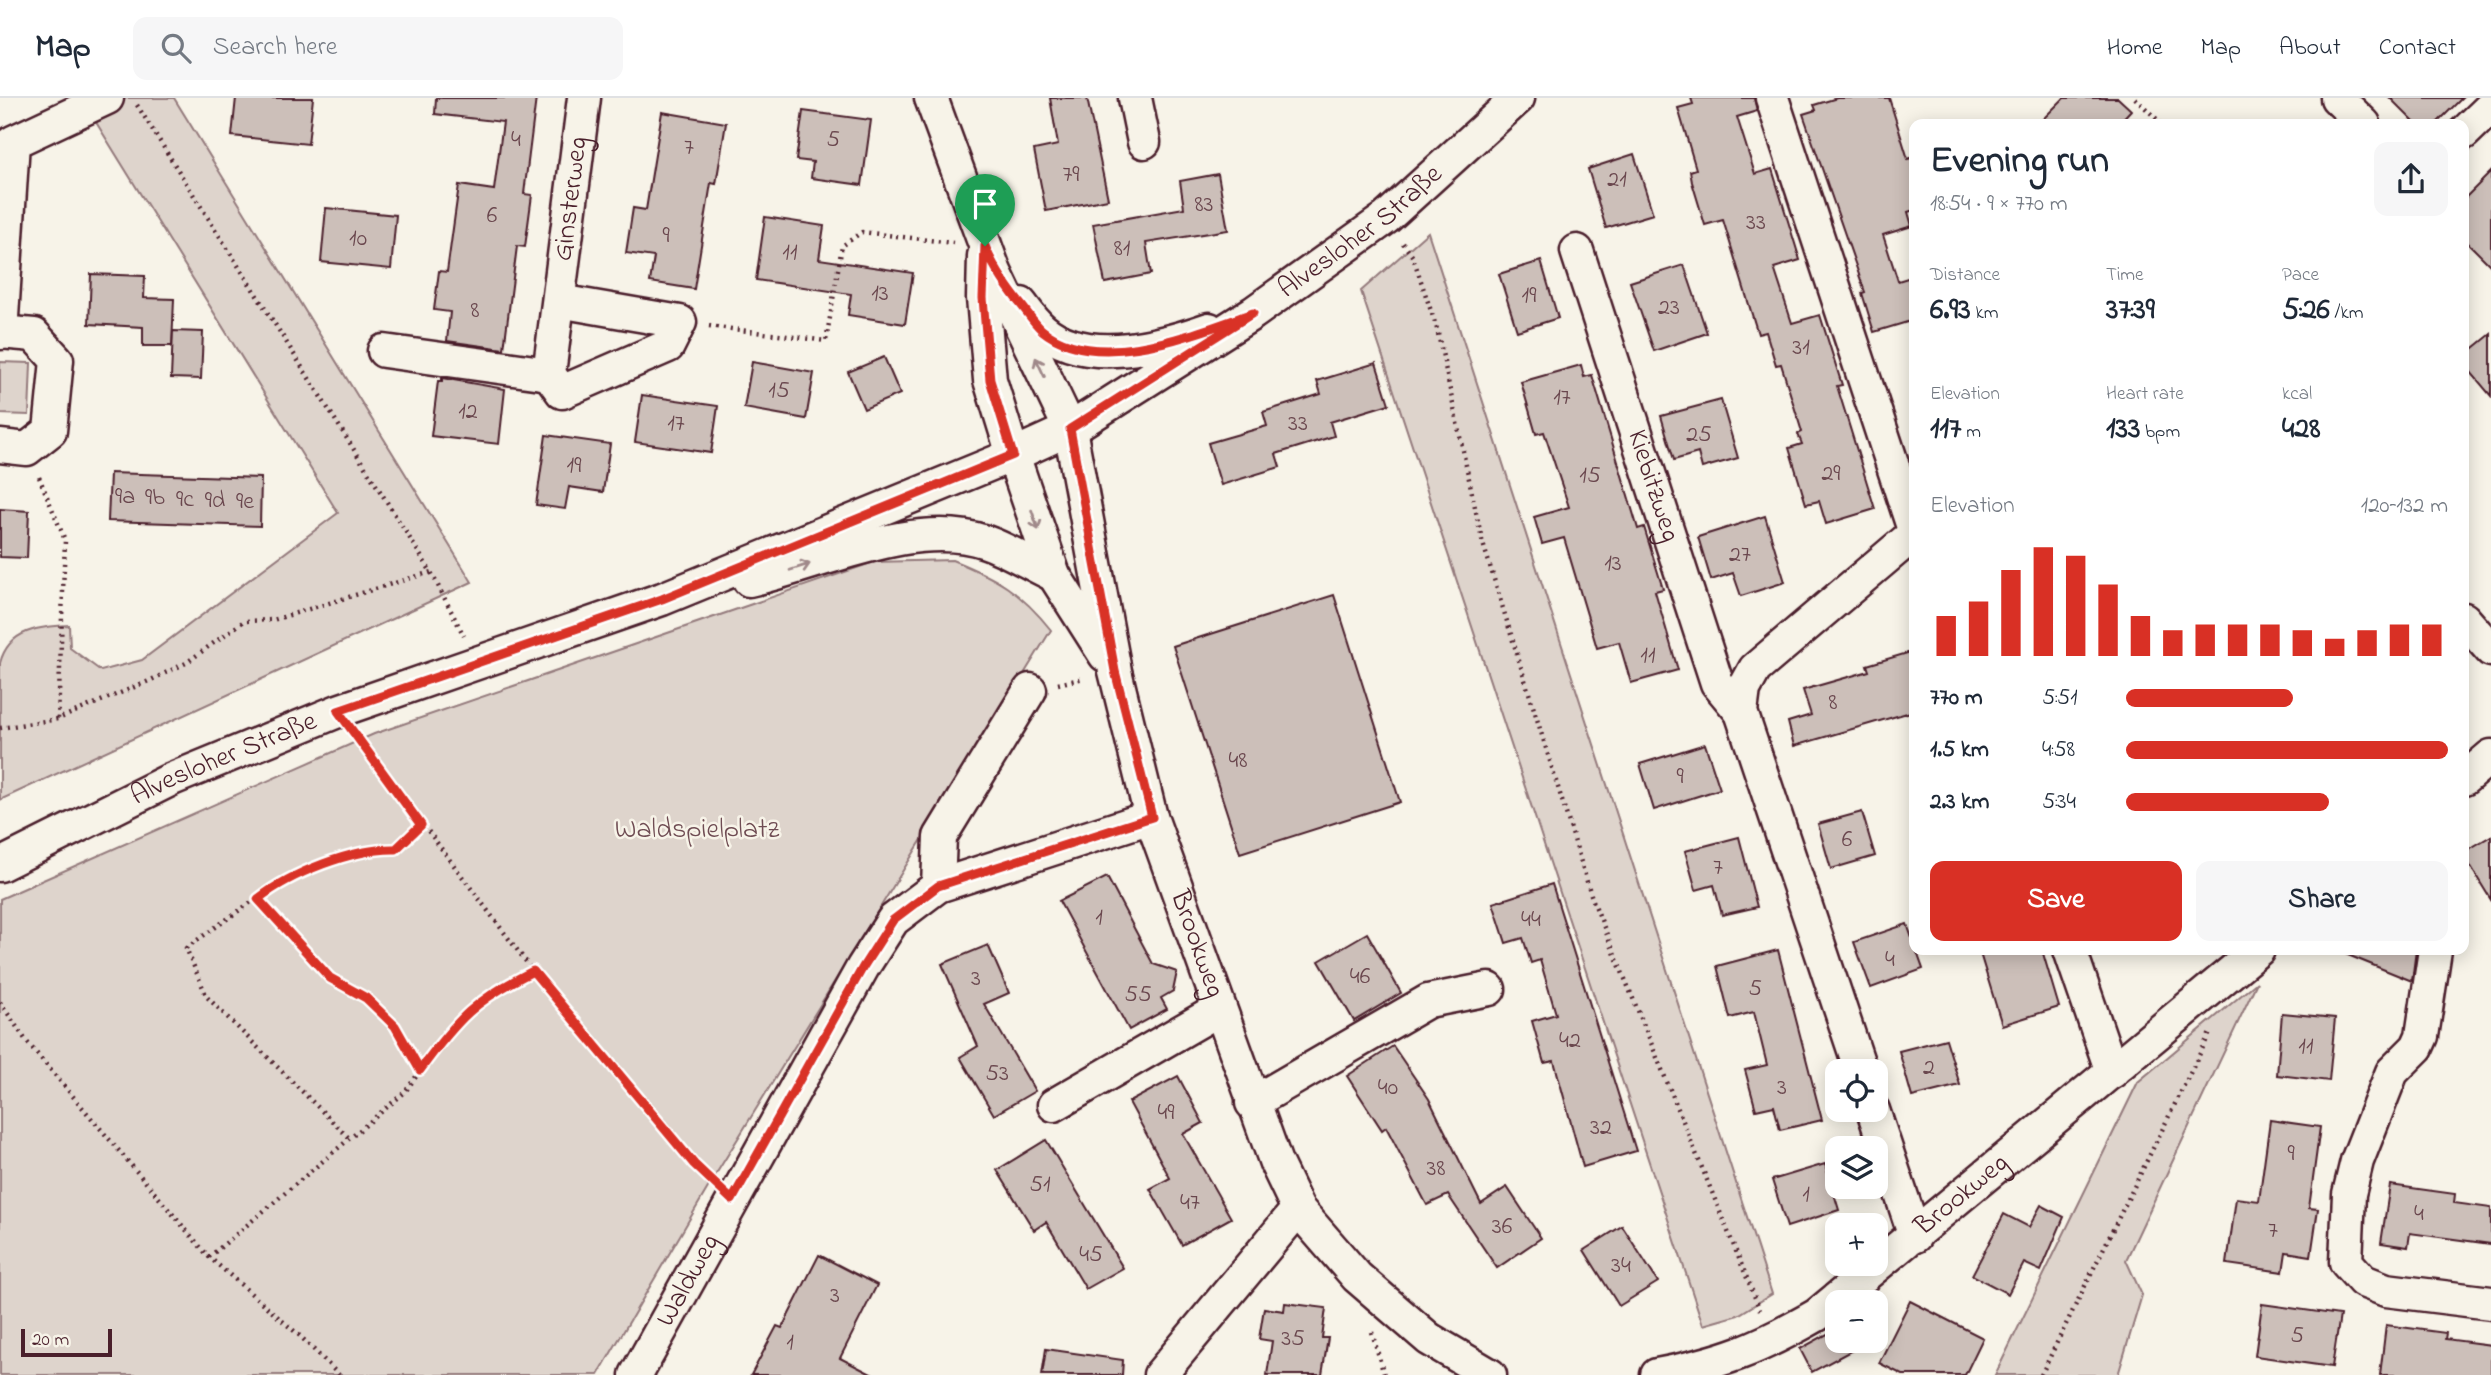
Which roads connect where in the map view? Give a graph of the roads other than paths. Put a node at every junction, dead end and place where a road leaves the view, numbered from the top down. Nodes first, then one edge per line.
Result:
1 (107, 98) edge
2 (584, 98) edge
3 (931, 98) edge
4 (1135, 98) edge
5 (1518, 98) edge
6 (1772, 98) edge
7 (2337, 98) edge
8 (2491, 107) edge
9 (2359, 119) edge
10 (2469, 128) edge
11 (1144, 142) dead end
12 (6, 144) edge
13 (1577, 251) dead end
14 (990, 259) junction
15 (559, 301) junction
16 (1253, 313) junction
17 (0, 332) edge
18 (384, 351) dead end
19 (549, 374) junction
20 (1070, 429) junction
21 (13, 448) edge
22 (1013, 455) junction
23 (1909, 517) edge
24 (1909, 536) edge
25 (1054, 575) junction
26 (662, 599) junction
27 (2469, 625) edge
28 (2491, 650) edge
29 (1115, 671) junction
30 (1030, 690) road end
31 (1741, 712) junction
32 (2491, 756) edge
33 (2469, 775) edge
34 (1152, 817) junction
35 (0, 865) edge
36 (938, 886) junction
37 (2072, 955) edge
38 (2252, 955) edge
39 (2434, 955) edge
40 (1489, 989) dead end
41 (1220, 1009) junction
42 (1857, 1059) edge
43 (2112, 1072) junction
44 (1252, 1103) junction
45 (1054, 1105) dead end
46 (1878, 1122) edge
47 (1298, 1209) junction
48 (1916, 1236) junction
49 (2491, 1303) edge
50 (1166, 1372) edge
51 (636, 1375) edge
52 (1490, 1375) edge
53 (1657, 1375) edge

1 - 12 street
2 - 15 street, Ginsterweg
3 - 14 street
4 - 11 street
5 - 16 street, Alvesloher Straße
6 - 23 street
7 - 9 street
8 - 10 street
12 - 17 street
13 - 31 street, Kiebitzweg
14 - 16 street
20 -> 14 street, Brookweg
14 - 22 street, Brookweg
15 - 19 street, Ginsterweg
15 - 19 street, Ginsterweg
16 - 20 street, Alvesloher Straße
17 - 21 street
18 - 19 street
20 - 22 street, Alvesloher Straße
20 - 29 street, Brookweg
22 -> 25 street, Brookweg
22 - 26 street, Alvesloher Straße
24 - 31 street
26 -> 25 street
25 - 29 street, Brookweg
26 - 35 street, Alvesloher Straße
27 - 28 street
29 - 34 street, Brookweg
30 - 36 street
31 - 42 street, Kiebitzweg
32 - 33 street
34 - 36 street, Waldweg
34 - 41 street, Brookweg
36 - 51 street, Waldweg
37 - 43 street
38 - 43 street, Brookweg
39 - 49 street
40 - 44 street
41 - 44 street, Brookweg
41 - 45 street
43 - 48 street, Brookweg
44 - 47 street, Brookweg
46 - 48 street
47 - 50 street
47 - 52 street, Brookweg
48 - 53 street, Brookweg

